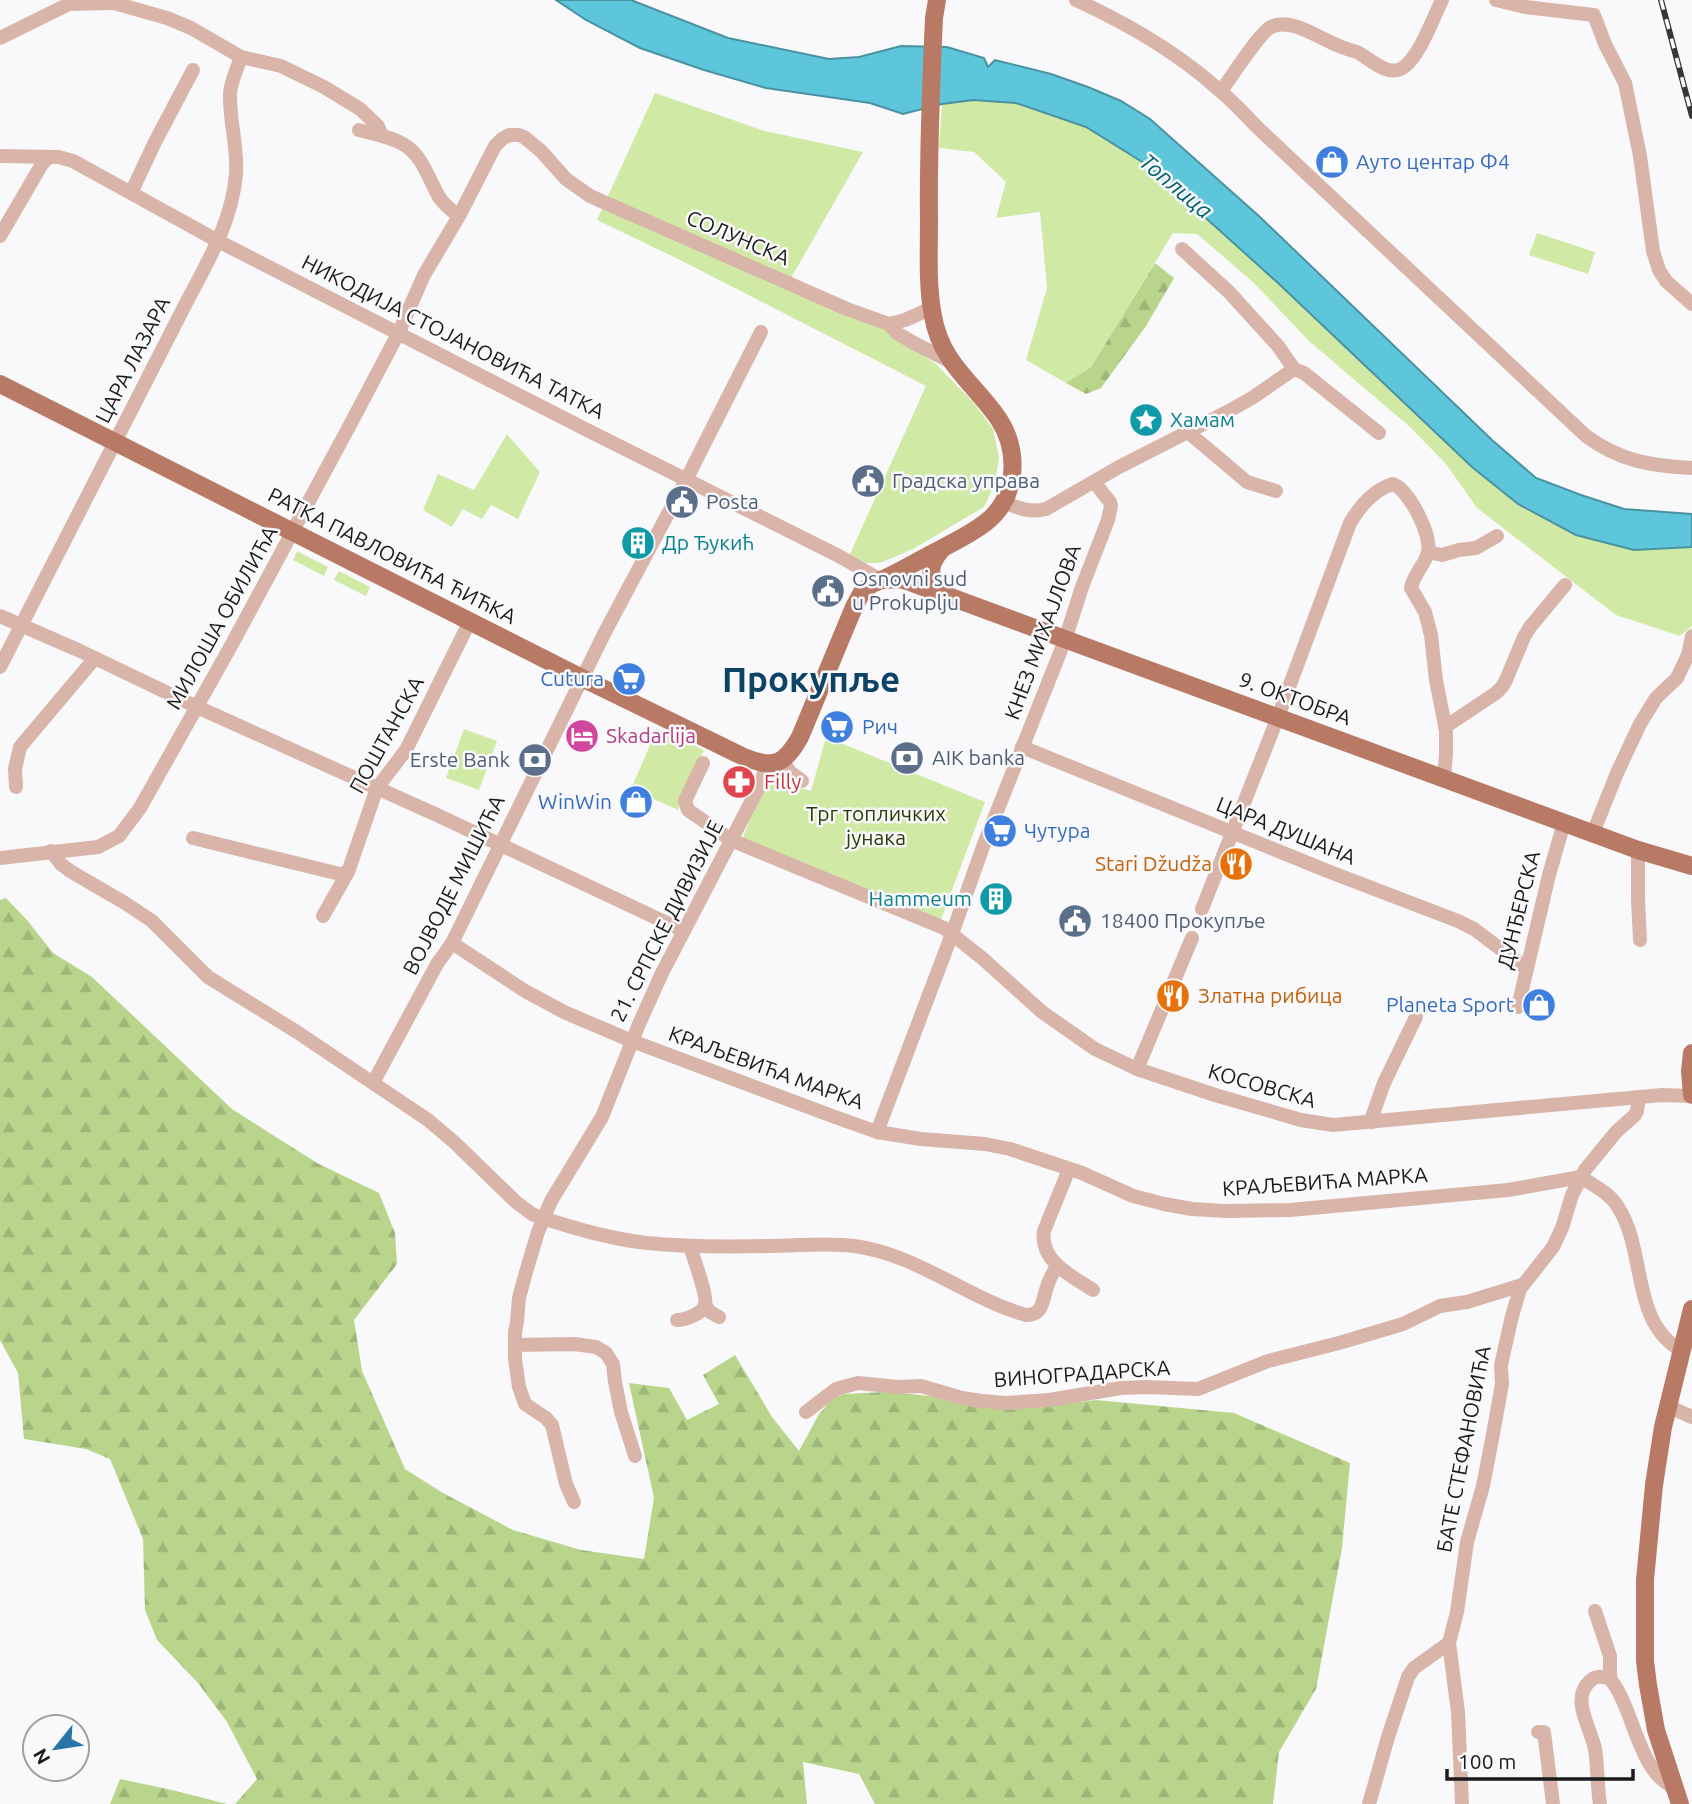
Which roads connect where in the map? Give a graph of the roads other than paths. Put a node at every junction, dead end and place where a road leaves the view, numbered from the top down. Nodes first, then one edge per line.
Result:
1 (949, 0) edge
2 (1076, 0) edge
3 (1442, 0) edge
4 (1496, 0) edge
5 (112, 1) edge
6 (933, 7) edge
7 (0, 38) edge
8 (241, 57) junction
9 (193, 71) dead end
10 (1221, 91) junction
11 (359, 130) dead end
12 (519, 135) joint
13 (382, 136) junction
14 (0, 156) edge
15 (48, 158) junction
16 (131, 193) junction
17 (459, 216) junction
18 (0, 236) edge
19 (218, 241) junction
20 (1182, 249) dead end
21 (1692, 304) edge
22 (932, 308) junction
23 (890, 324) junction
24 (399, 332) junction
25 (761, 332) dead end
26 (951, 362) junction
27 (1294, 369) junction
28 (0, 384) edge
29 (1189, 433) junction
30 (1379, 433) dead end
31 (116, 442) junction
32 (1692, 468) edge
33 (686, 480) junction
34 (1095, 483) junction
35 (1276, 491) dead end
36 (1003, 502) junction
37 (293, 531) junction
38 (1497, 536) dead end
39 (943, 547) junction
40 (1428, 552) junction
41 (881, 580) junction
42 (1565, 585) dead end
43 (943, 594) junction
44 (0, 616) edge
45 (470, 621) junction
46 (21, 626) junction
47 (1692, 636) edge
48 (1065, 640) junction
49 (94, 658) junction
50 (0, 667) edge
51 (582, 678) junction
52 (197, 707) junction
53 (1278, 717) junction
54 (1445, 727) junction
55 (1022, 747) junction
56 (773, 762) junction
57 (704, 763) dead end
58 (1444, 778) junction
59 (802, 781) dead end
60 (16, 787) dead end
61 (377, 788) junction
62 (1564, 823) junction
63 (1232, 831) junction
64 (1593, 833) junction
65 (193, 838) dead end
66 (731, 840) junction
67 (499, 844) junction
68 (1638, 850) junction
69 (51, 851) junction
70 (0, 858) edge
71 (1692, 866) edge
72 (348, 872) junction
73 (1202, 909) dead end
74 (323, 916) dead end
75 (684, 931) junction
76 (952, 934) junction
77 (1192, 938) dead end
78 (1640, 940) dead end
79 (452, 943) junction
80 (1527, 969) junction
81 (1518, 1007) dead end
82 (1416, 1017) dead end
83 (632, 1041) junction
84 (1692, 1053) edge
85 (1137, 1069) junction
86 (373, 1083) junction
87 (1692, 1096) edge
88 (1639, 1098) junction
89 (1372, 1122) junction
90 (877, 1132) junction
91 (1069, 1169) junction
92 (1581, 1177) junction
93 (544, 1219) junction
94 (690, 1246) junction
95 (1057, 1266) junction
96 (1522, 1285) junction
97 (1093, 1290) dead end
98 (705, 1306) junction
99 (1692, 1309) edge
100 (719, 1317) dead end
101 (677, 1320) dead end
102 (515, 1345) junction
103 (1682, 1351) junction
104 (1667, 1406) junction
105 (806, 1412) dead end
106 (1692, 1417) edge
107 (635, 1456) dead end
108 (574, 1502) dead end
109 (1595, 1611) dead end
110 (1449, 1643) junction
111 (1610, 1679) junction
112 (1538, 1732) dead end
113 (1674, 1787) junction
114 (1369, 1804) edge
115 (1462, 1804) edge
116 (1553, 1804) edge
117 (1600, 1804) edge
118 (1680, 1804) edge

1 - 6 main road
2 - 10 street
3 - 10 street
4 - 21 street
5 - 7 street
5 - 8 street
6 - 22 main road
8 - 13 street
8 - 19 street, ЦАРА ЛАЗАРА
9 - 16 street
10 - 32 street
11 - 13 street
12 - 17 street, МИЛОША ОБИЛИЋА
12 - 23 street, СОЛУНСКА
13 - 17 street
14 - 15 street, НИКОДИЈА СТОЈАНОВИЋА ТАТКА
15 - 16 street, НИКОДИЈА СТОЈАНОВИЋА ТАТКА
15 - 18 street
16 - 19 street, НИКОДИЈА СТОЈАНОВИЋА ТАТКА
17 - 24 street, МИЛОША ОБИЛИЋА
19 - 24 street, НИКОДИЈА СТОЈАНОВИЋА ТАТКА
19 - 31 street, ЦАРА ЛАЗАРА
20 - 27 street
22 - 23 street
22 - 26 main road
23 - 26 street, СОЛУНСКА
24 - 33 street, НИКОДИЈА СТОЈАНОВИЋА ТАТКА
24 - 37 street, МИЛОША ОБИЛИЋА
25 - 33 street, ВОЈВОДЕ МИШИЋА
26 - 36 main road
27 - 29 street
27 - 30 street
28 - 31 main road, РАТКА ПАВЛОВИЋА ЋИЋКА
29 - 34 street
29 - 35 street
31 - 37 main road, РАТКА ПАВЛОВИЋА ЋИЋКА
31 - 46 street, ЦАРА ЛАЗАРА
33 - 41 street, НИКОДИЈА СТОЈАНОВИЋА ТАТКА
33 - 51 street, ВОЈВОДЕ МИШИЋА
34 - 36 street
34 - 48 street, КНЕЗ МИХАЈЛОВА
36 - 39 main road, 21. СРПСКЕ ДИВИЗИЈЕ
37 - 45 main road, РАТКА ПАВЛОВИЋА ЋИЋКА
37 - 52 street, МИЛОША ОБИЛИЋА
38 - 40 street
39 - 41 main road, 21. СРПСКЕ ДИВИЗИЈЕ
39 - 43 main road
40 - 53 street
40 - 54 street
41 - 43 main road, 9. ОКТОБРА
41 - 56 main road, 21. СРПСКЕ ДИВИЗИЈЕ
42 - 54 street
43 - 48 main road, 9. ОКТОБРА
44 - 46 street
45 - 51 main road, РАТКА ПАВЛОВИЋА ЋИЋКА
45 - 61 street, ПОШТАНСКА
46 - 49 street
46 - 50 street, ЦАРА ЛАЗАРА
47 - 64 street
48 - 53 main road, 9. ОКТОБРА
48 - 55 street, КНЕЗ МИХАЈЛОВА
49 - 52 street
49 - 60 street
51 - 56 main road, РАТКА ПАВЛОВИЋА ЋИЋКА
51 - 67 street, ВОЈВОДЕ МИШИЋА
52 - 61 street
52 - 69 street, МИЛОША ОБИЛИЋА
53 - 58 main road, 9. ОКТОБРА
53 - 63 street
54 - 58 street
55 - 63 street, ЦАРА ДУШАНА
55 - 76 street, КНЕЗ МИХАЈЛОВА
56 - 59 street
56 - 66 street, 21. СРПСКЕ ДИВИЗИЈЕ
57 - 66 street
58 - 62 main road, 9. ОКТОБРА
61 - 67 street
61 - 72 street, ПОШТАНСКА
62 - 64 main road, 9. ОКТОБРА
62 - 80 street, ДУНЂЕРСКА
63 - 73 street
63 - 80 street, ЦАРА ДУШАНА
64 - 68 main road, 9. ОКТОБРА
65 - 72 street
66 - 75 street, 21. СРПСКЕ ДИВИЗИЈЕ
66 - 76 street
67 - 75 street
67 - 79 street, ВОЈВОДЕ МИШИЋА
68 - 71 main road, 9. ОКТОБРА
68 - 78 street
69 - 70 street, МИЛОША ОБИЛИЋА
69 - 86 street
72 - 74 street, ПОШТАНСКА
75 - 83 street, 21. СРПСКЕ ДИВИЗИЈЕ
76 - 85 street, КОСОВСКА
76 - 90 street, КНЕЗ МИХАЈЛОВА
77 - 85 street
79 - 83 street, КРАЉЕВИЋА МАРКА
79 - 86 street, ВОЈВОДЕ МИШИЋА
80 - 81 street, ДУНЂЕРСКА
82 - 89 street
83 - 90 street, КРАЉЕВИЋА МАРКА
83 - 93 street, 21. СРПСКЕ ДИВИЗИЈЕ
84 - 87 main road
85 - 89 street, КОСОВСКА
86 - 93 street
87 - 88 street, КОСОВСКА
88 - 89 street, КОСОВСКА
88 - 92 street, БАТЕ СТЕФАНОВИЋА
90 - 91 street, КРАЉЕВИЋА МАРКА
91 - 92 street, КРАЉЕВИЋА МАРКА
91 - 95 street
92 - 96 street, БАТЕ СТЕФАНОВИЋА
92 - 103 street
93 - 94 street
93 - 102 street, 21. СРПСКЕ ДИВИЗИЈЕ
94 - 95 street
94 - 98 street
95 - 97 street
96 - 105 street, ВИНОГРАДАРСКА
96 - 110 street, БАТЕ СТЕФАНОВИЋА
98 - 100 street
98 - 101 street
99 - 103 main road
102 - 107 street
102 - 108 street, 21. СРПСКЕ ДИВИЗИЈЕ
103 - 104 main road
104 - 106 street
104 - 113 main road
109 - 111 street
110 - 114 street
110 - 115 street, БАТЕ СТЕФАНОВИЋА
111 - 113 street
111 - 117 street
112 - 116 street
113 - 118 main road

